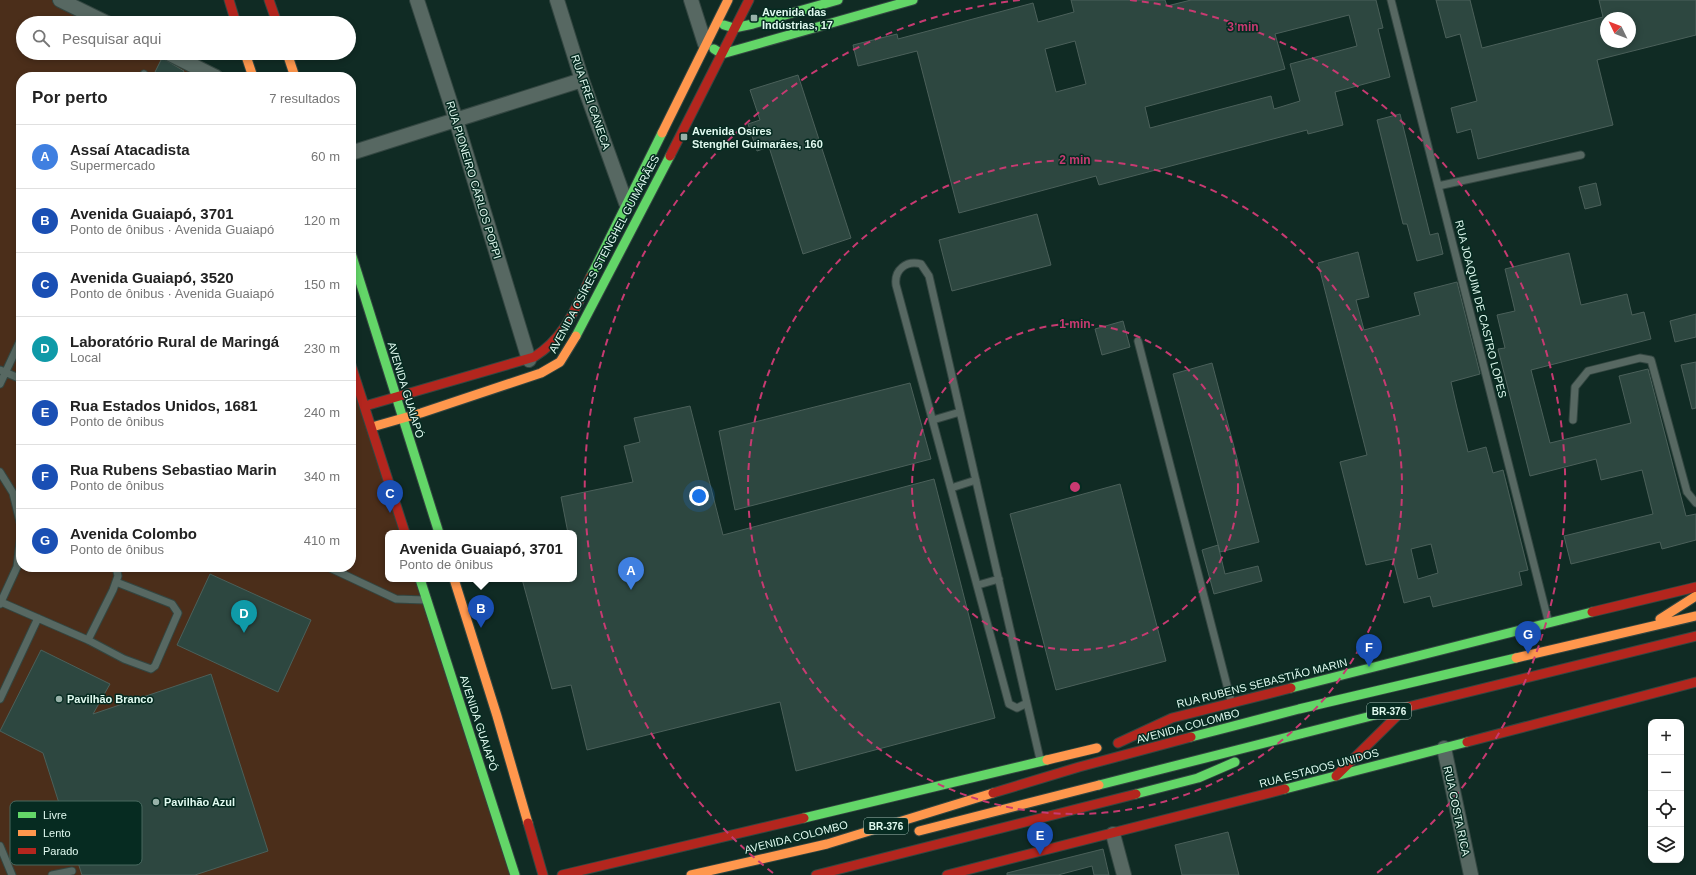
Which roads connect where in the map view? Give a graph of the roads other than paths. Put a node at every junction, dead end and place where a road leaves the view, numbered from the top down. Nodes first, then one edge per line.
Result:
1 (60, 0) edge
2 (229, 0) edge
3 (269, 0) edge
4 (417, 0) edge
5 (557, 0) edge
6 (691, 0) edge
7 (728, 0) edge
8 (749, 0) edge
9 (838, 0) edge
10 (913, 0) edge
11 (1391, 0) edge
12 (93, 16) edge
13 (234, 16) edge
14 (275, 16) edge
15 (716, 23) junction
16 (698, 24) junction
17 (734, 28) junction
18 (705, 44) junction
19 (722, 54) junction
20 (182, 60) edge
21 (248, 60) edge
22 (288, 60) edge
23 (206, 72) edge
24 (252, 72) edge
25 (292, 72) edge
26 (582, 80) junction
27 (456, 120) junction
28 (356, 151) edge
29 (1581, 155) dead end
30 (1438, 186) junction
31 (626, 203) junction
32 (356, 270) edge
33 (1138, 341) dead end
34 (16, 348) edge
35 (529, 360) junction
36 (3, 371) edge
37 (16, 377) edge
38 (356, 380) edge
39 (0, 384) edge
40 (396, 398) junction
41 (365, 406) junction
42 (960, 412) junction
43 (402, 419) junction
44 (933, 420) junction
45 (1573, 420) dead end
46 (372, 427) junction
47 (0, 472) edge
48 (976, 480) junction
49 (951, 488) junction
50 (13, 493) junction
51 (16, 495) edge
52 (1696, 503) edge
53 (16, 505) edge
54 (404, 530) edge
55 (438, 530) edge
56 (16, 569) edge
57 (117, 572) edge
58 (339, 572) edge
59 (999, 579) junction
60 (116, 582) junction
61 (421, 582) edge
62 (454, 582) edge
63 (978, 585) junction
64 (1696, 587) edge
65 (1696, 596) edge
66 (439, 597) dead end
67 (427, 600) junction
68 (0, 603) edge
69 (1696, 616) edge
70 (38, 618) junction
71 (1548, 623) junction
72 (1644, 630) junction
73 (1696, 636) edge
74 (88, 640) junction
75 (1696, 682) edge
76 (0, 699) edge
77 (1027, 703) junction
78 (1231, 703) junction
79 (1406, 707) junction
80 (1299, 709) junction
81 (1171, 732) dead end
82 (1303, 734) junction
83 (1156, 735) dead end
84 (1111, 744) junction
85 (1444, 748) junction
86 (1040, 761) junction
87 (1336, 776) junction
88 (913, 832) dead end
89 (1113, 834) junction
90 (0, 846) edge
91 (72, 871) dead end
92 (12, 875) edge
93 (52, 875) edge
94 (515, 875) edge
95 (543, 875) edge
96 (562, 875) edge
97 (691, 875) edge
98 (816, 875) edge
99 (947, 875) edge
100 (1124, 875) edge
101 (1471, 875) edge

1 - 12 street
2 - 13 main road
3 - 14 main road
4 - 27 street, RUA PIONEIRO CARLOS POPPI
5 - 26 street, RUA FREI CANECA
6 - 16 street
7 - 15 main road, AVENIDA OSÍRES STENGHEL GUIMARÃES
8 - 17 main road, AVENIDA OSÍRES STENGHEL GUIMARÃES
9 - 17 main road
10 - 19 main road
11 - 30 lane, RUA JOAQUIM DE CASTRO LOPES
15 - 16 street
15 - 17 main road
15 - 18 main road, AVENIDA OSÍRES STENGHEL GUIMARÃES
16 - 18 street
17 - 19 main road, AVENIDA OSÍRES STENGHEL GUIMARÃES
18 - 19 main road
18 - 31 main road, AVENIDA OSÍRES STENGHEL GUIMARÃES
19 - 43 main road, AVENIDA OSÍRES STENGHEL GUIMARÃES
20 - 23 street
21 - 24 main road
22 - 25 main road
26 - 27 street
26 - 31 street, RUA FREI CANECA
27 - 28 street
27 - 35 street, RUA PIONEIRO CARLOS POPPI
29 - 30 lane
30 - 71 lane, RUA JOAQUIM DE CASTRO LOPES
31 - 35 main road, AVENIDA OSÍRES STENGHEL GUIMARÃES
32 - 40 main road, AVENIDA GUAIAPÓ
33 - 78 lane
34 - 36 lane
35 - 40 main road, AVENIDA OSÍRES STENGHEL GUIMARÃES
36 - 37 lane
36 - 39 lane
38 - 41 main road
40 - 41 main road, AVENIDA OSÍRES STENGHEL GUIMARÃES
40 - 43 main road, AVENIDA GUAIAPÓ
41 - 46 main road
42 - 44 lane
42 - 44 lane
42 - 48 lane
43 - 46 main road, AVENIDA OSÍRES STENGHEL GUIMARÃES
43 - 55 main road, AVENIDA GUAIAPÓ
44 - 49 lane
45 - 52 lane
46 - 54 main road
47 - 50 lane
48 - 49 lane
48 - 59 lane
49 - 63 lane
50 - 51 lane
50 - 53 lane
56 - 68 lane
57 - 60 lane
58 - 67 lane
59 - 63 lane
59 - 77 lane
60 - 74 lane
60 - 74 lane
61 - 67 main road, AVENIDA GUAIAPÓ
62 - 95 main road, AVENIDA GUAIAPÓ
63 - 77 lane
64 - 71 main road, RUA RUBENS SEBASTIÃO MARIN
65 - 72 main road
66 - 67 main road
67 - 94 main road, AVENIDA GUAIAPÓ
68 - 70 lane
69 - 72 main road, AVENIDA COLOMBO / BR-376
70 - 74 lane
70 - 76 lane
71 - 78 main road, RUA RUBENS SEBASTIÃO MARIN
72 - 80 main road, AVENIDA COLOMBO / BR-376
73 - 79 main road, BR-376
75 - 85 main road, RUA ESTADOS UNIDOS
77 - 86 lane
78 - 84 main road, RUA RUBENS SEBASTIÃO MARIN
79 - 82 main road, BR-376
79 - 87 main road
80 - 81 main road
80 - 97 main road, AVENIDA COLOMBO / BR-376
82 - 88 main road, BR-376
82 - 98 main road
83 - 84 main road
84 - 86 main road
85 - 87 main road, RUA ESTADOS UNIDOS
85 - 101 street, RUA COSTA RICA
86 - 96 main road
87 - 89 main road, RUA ESTADOS UNIDOS
89 - 99 main road, RUA ESTADOS UNIDOS
89 - 100 street
90 - 92 lane
91 - 93 lane

